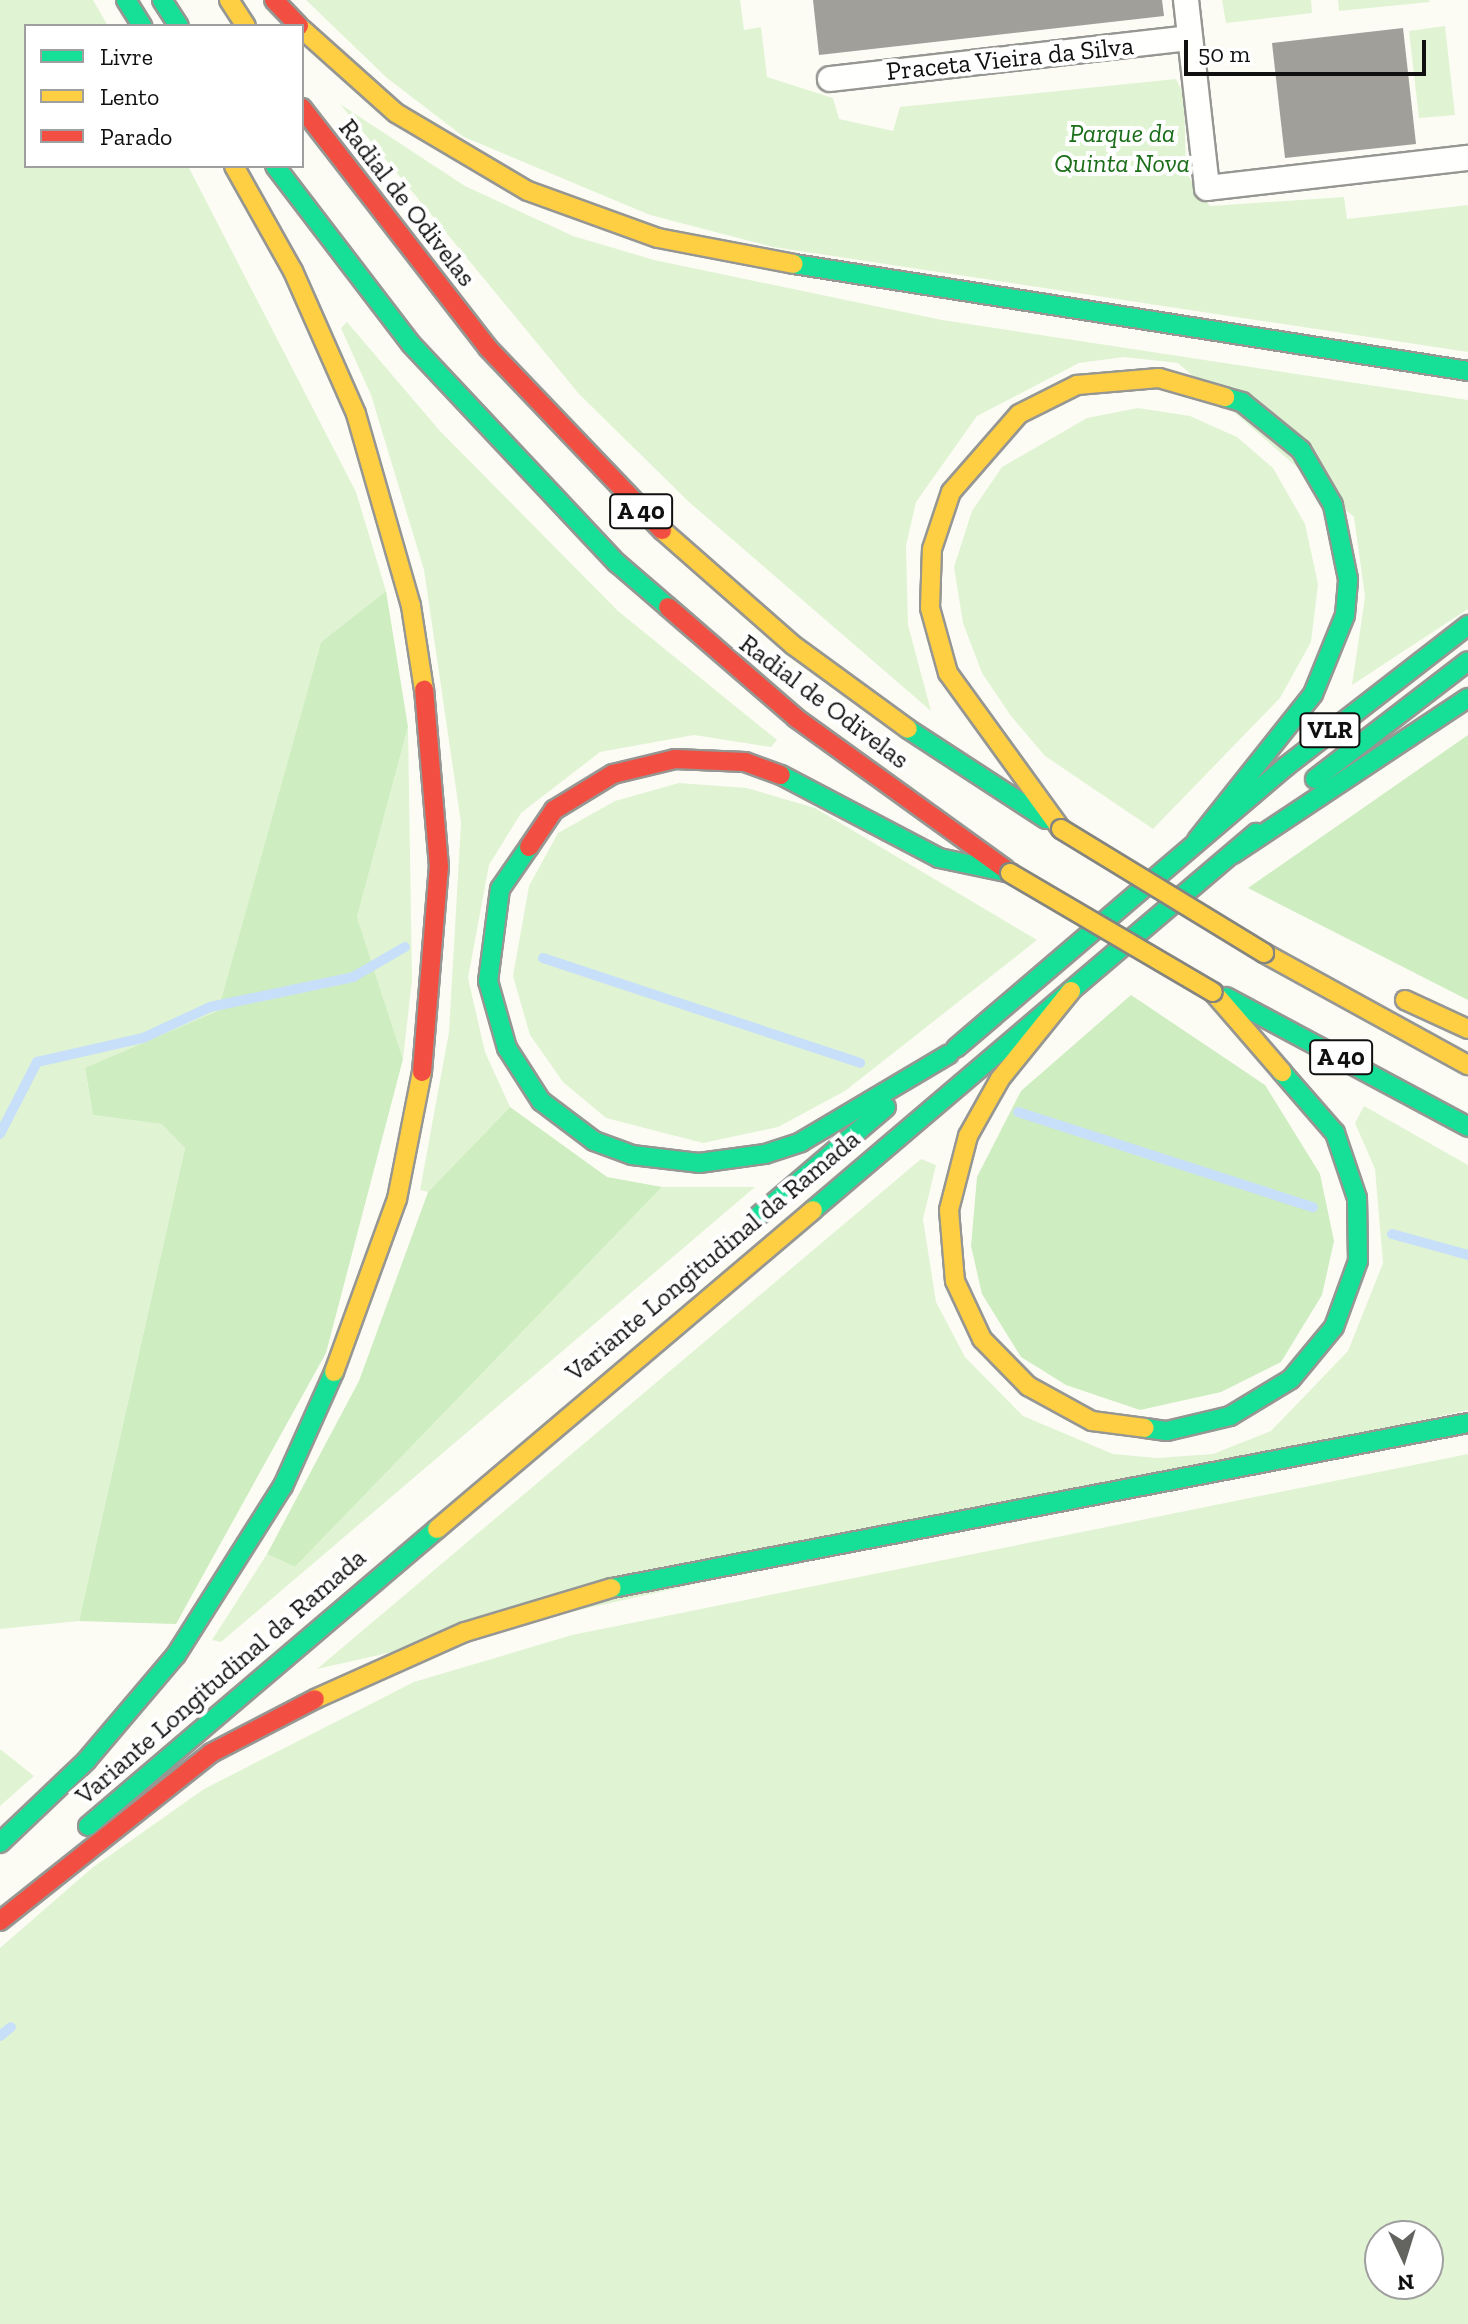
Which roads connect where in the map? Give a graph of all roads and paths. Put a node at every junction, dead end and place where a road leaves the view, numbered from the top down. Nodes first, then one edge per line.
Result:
1 (126, 0) edge
2 (162, 0) edge
3 (229, 0) edge
4 (274, 0) edge
5 (1186, 0) edge
6 (141, 24) edge
7 (178, 24) edge
8 (245, 24) edge
9 (298, 24) edge
10 (304, 30) edge
11 (1190, 38) junction
12 (830, 79) dead end
13 (304, 111) edge
14 (1468, 158) edge
15 (235, 168) edge
16 (277, 168) edge
17 (1468, 371) edge
18 (1468, 625) edge
19 (1468, 661) edge
20 (1468, 698) edge
21 (1061, 829) junction
22 (1197, 840) junction
23 (1233, 854) junction
24 (1010, 873) junction
25 (1264, 953) junction
26 (1346, 975) dead end
27 (1384, 990) dead end
28 (1071, 991) junction
29 (1213, 992) junction
30 (1468, 1029) edge
31 (949, 1054) junction
32 (1468, 1065) edge
33 (1468, 1127) edge
34 (741, 1229) dead end
35 (1468, 1423) edge
36 (92, 1786) dead end
37 (0, 1843) edge
38 (0, 1864) edge
39 (0, 1901) edge
40 (0, 1921) edge

1 - 6 main road
2 - 7 main road
3 - 8 main road
4 - 9 main road
5 - 11 street
10 - 17 main road
11 - 12 street, Praceta Vieira da Silva
11 - 14 street
13 - 21 main road, Radial de Odivelas / A 40
15 - 37 main road
16 - 24 main road, Radial de Odivelas / A 40
18 - 22 main road, Variante Longitudinal da Ramada / VLR
19 - 23 main road, Variante Longitudinal da Ramada / VLR
20 - 23 main road
21 - 22 main road
21 - 25 main road, Radial de Odivelas / A 40, bridge
22 - 31 main road, Variante Longitudinal da Ramada / VLR
23 - 28 main road, Variante Longitudinal da Ramada / VLR
24 - 29 main road, Radial de Odivelas / A 40, bridge
24 - 31 main road
25 - 26 main road
25 - 32 main road, Radial de Odivelas / A 40
27 - 30 main road
28 - 29 main road
28 - 39 main road, Variante Longitudinal da Ramada
29 - 33 main road, Radial de Odivelas / A 40
31 - 34 main road, Variante Longitudinal da Ramada
35 - 40 main road
36 - 38 main road, Variante Longitudinal da Ramada

